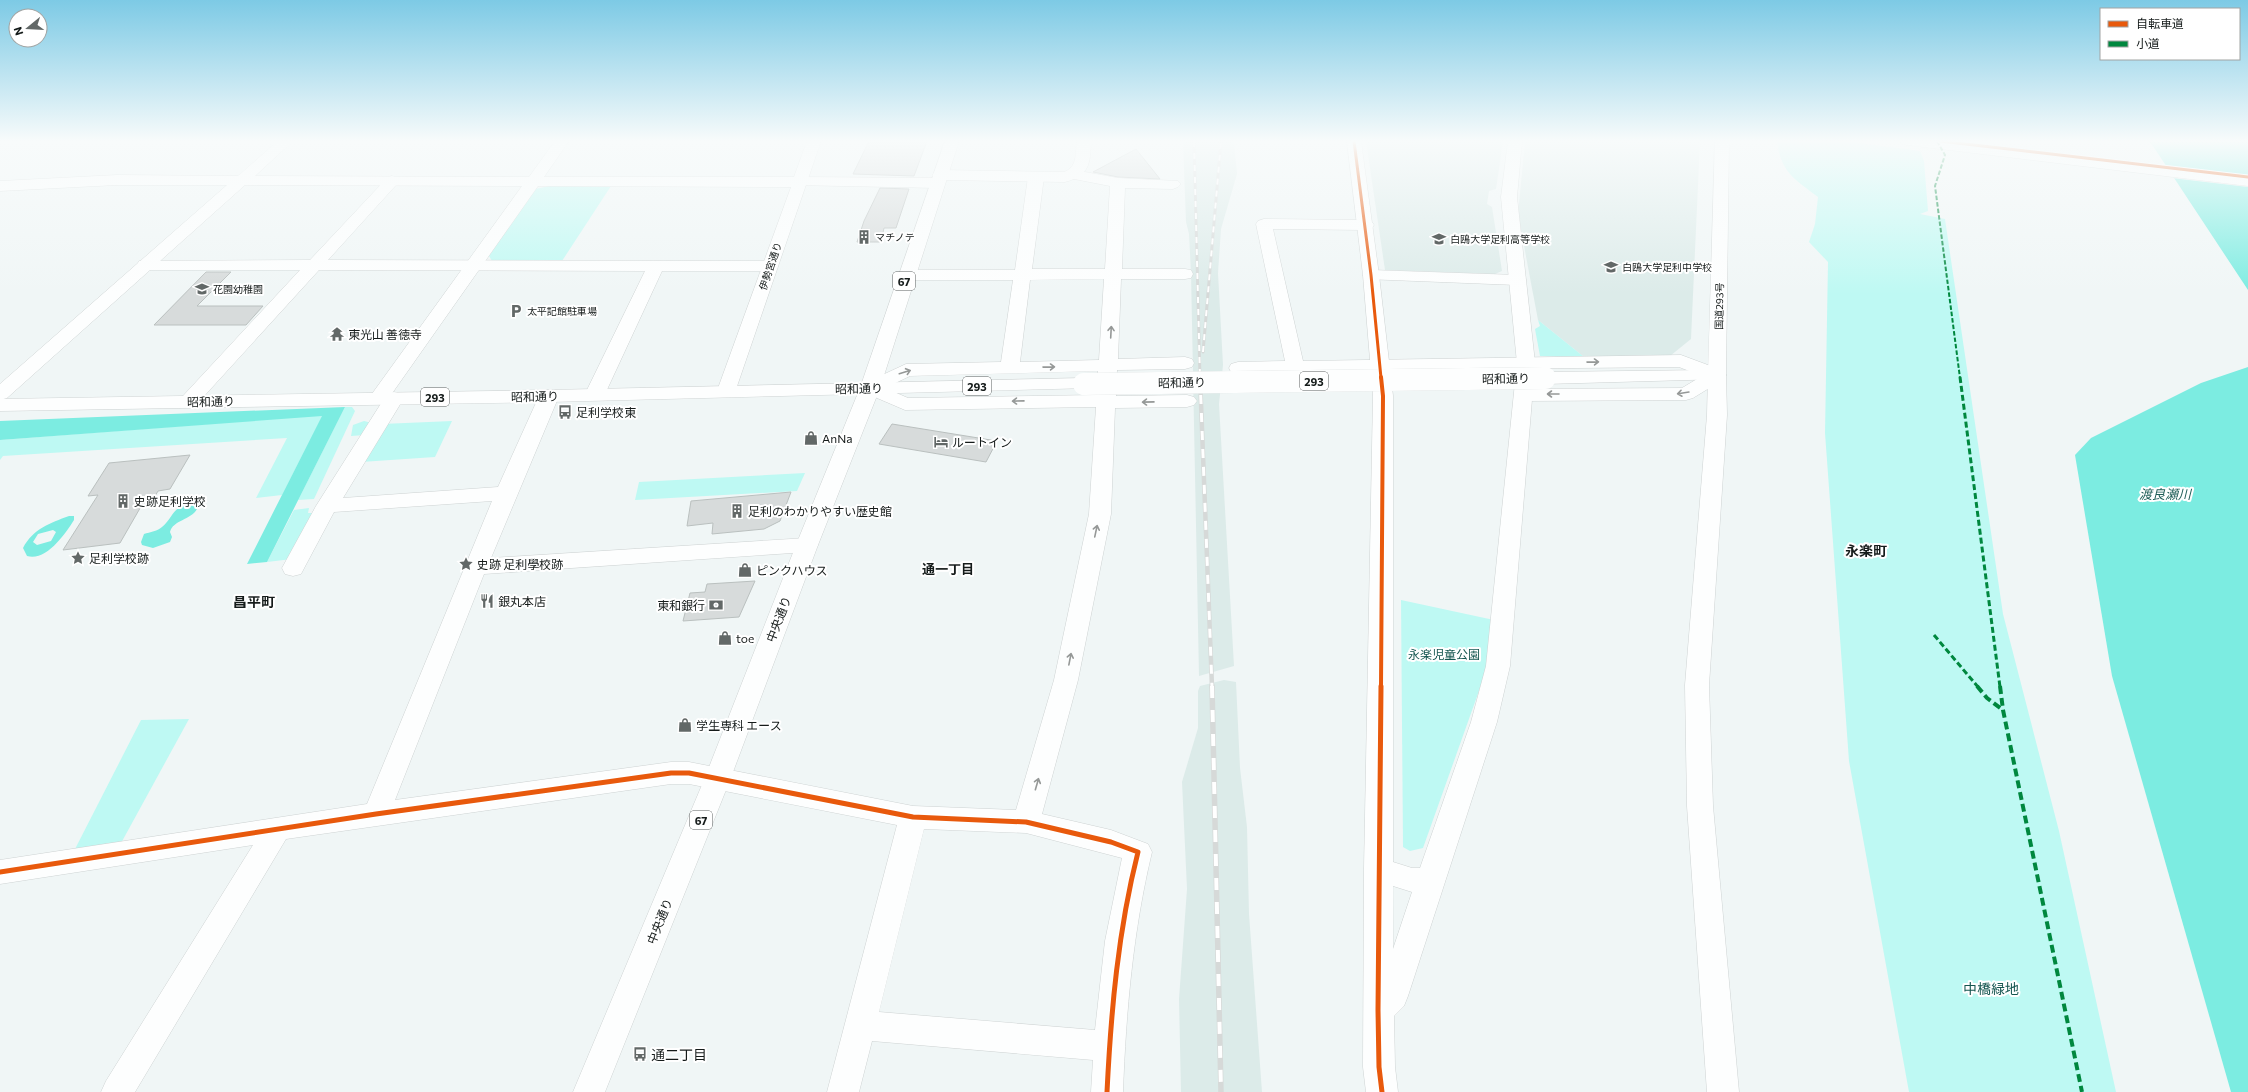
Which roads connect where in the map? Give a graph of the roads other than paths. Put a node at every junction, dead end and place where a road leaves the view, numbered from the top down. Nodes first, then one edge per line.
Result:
1 (228, 192) edge
2 (382, 192) edge
3 (526, 192) edge
4 (796, 192) edge
5 (935, 192) edge
6 (1034, 192) edge
7 (1118, 192) edge
8 (1361, 192) edge
9 (1510, 192) edge
10 (1721, 192) edge
11 (1366, 225) junction
12 (145, 265) junction
13 (316, 265) junction
14 (472, 266) junction
15 (656, 266) junction
16 (770, 266) junction
17 (1114, 273) junction
18 (1023, 274) junction
19 (1185, 274) dead end
20 (906, 275) junction
21 (1372, 275) junction
22 (1517, 280) junction
23 (1185, 363) dead end
24 (1526, 363) junction
25 (1379, 364) junction
26 (1295, 365) junction
27 (1110, 366) junction
28 (1010, 367) junction
29 (1238, 368) dead end
30 (1717, 375) junction
31 (870, 388) junction
32 (727, 391) junction
33 (0, 394) edge
34 (595, 394) junction
35 (1524, 395) junction
36 (549, 396) junction
37 (386, 398) junction
38 (1187, 401) dead end
39 (189, 402) junction
40 (1107, 402) junction
41 (0, 405) edge
42 (506, 493) junction
43 (327, 506) junction
44 (807, 545) junction
45 (476, 567) junction
46 (293, 568) dead end
47 (718, 780) junction
48 (376, 814) junction
49 (913, 817) junction
50 (1026, 822) junction
51 (278, 829) junction
52 (1378, 869) junction
53 (0, 872) edge
54 (1430, 880) junction
55 (1378, 1010) junction
56 (859, 1025) junction
57 (1109, 1046) junction
58 (117, 1092) edge
59 (589, 1092) edge
60 (843, 1092) edge
61 (1107, 1092) edge
62 (1382, 1092) edge
63 (1723, 1092) edge

1 - 12 main road
2 - 13 main road
3 - 14 main road
4 - 16 main road, 伊勢宮通り
5 - 20 main road, 中央通り / 67
6 - 18 main road
7 - 17 main road
8 - 11 main road
9 - 22 main road
10 - 30 main road, 国道293号
11 - 21 main road
11 - 26 main road
12 - 13 main road
12 - 33 main road
13 - 14 main road
13 - 39 main road
14 - 15 main road
14 - 37 main road
15 - 16 main road
15 - 34 main road
16 - 32 main road, 伊勢宮通り
17 - 18 main road
17 - 19 main road
27 -> 17 main road
18 - 20 main road
18 - 28 main road
20 - 31 main road, 中央通り / 67
21 - 22 main road
21 - 25 main road
22 - 24 main road
23 - 27 main road
24 - 25 main road
24 -> 30 main road
24 - 35 main road
25 - 26 main road
25 - 52 main road
26 - 29 main road
28 -> 27 main road
27 - 40 main road
31 -> 28 main road
30 - 31 main road, 昭和通り / 293, bridge
30 -> 35 main road
30 - 63 main road, 国道293号
31 - 32 main road, 昭和通り / 293
40 -> 31 main road
31 - 44 main road, 中央通り / 67
32 - 34 main road, 昭和通り / 293
34 - 36 main road, 昭和通り / 293
35 - 54 main road
36 - 37 main road, 昭和通り / 293
36 - 42 main road
37 - 39 main road, 昭和通り / 293
37 - 43 main road
38 -> 40 main road
39 - 41 main road, 昭和通り / 293
50 -> 40 main road
42 - 43 main road
42 - 45 main road
43 - 46 main road
44 - 45 main road
44 - 47 main road, 中央通り / 67
45 - 48 main road
47 - 48 main road
47 - 49 main road
47 - 59 main road, 中央通り / 67
48 - 51 main road
49 - 50 main road
49 - 56 main road
50 - 57 main road
51 - 53 main road
51 - 58 main road
52 - 54 main road
52 - 55 main road
54 - 55 main road
55 - 62 main road
56 - 57 main road
56 - 60 main road
57 - 61 main road

